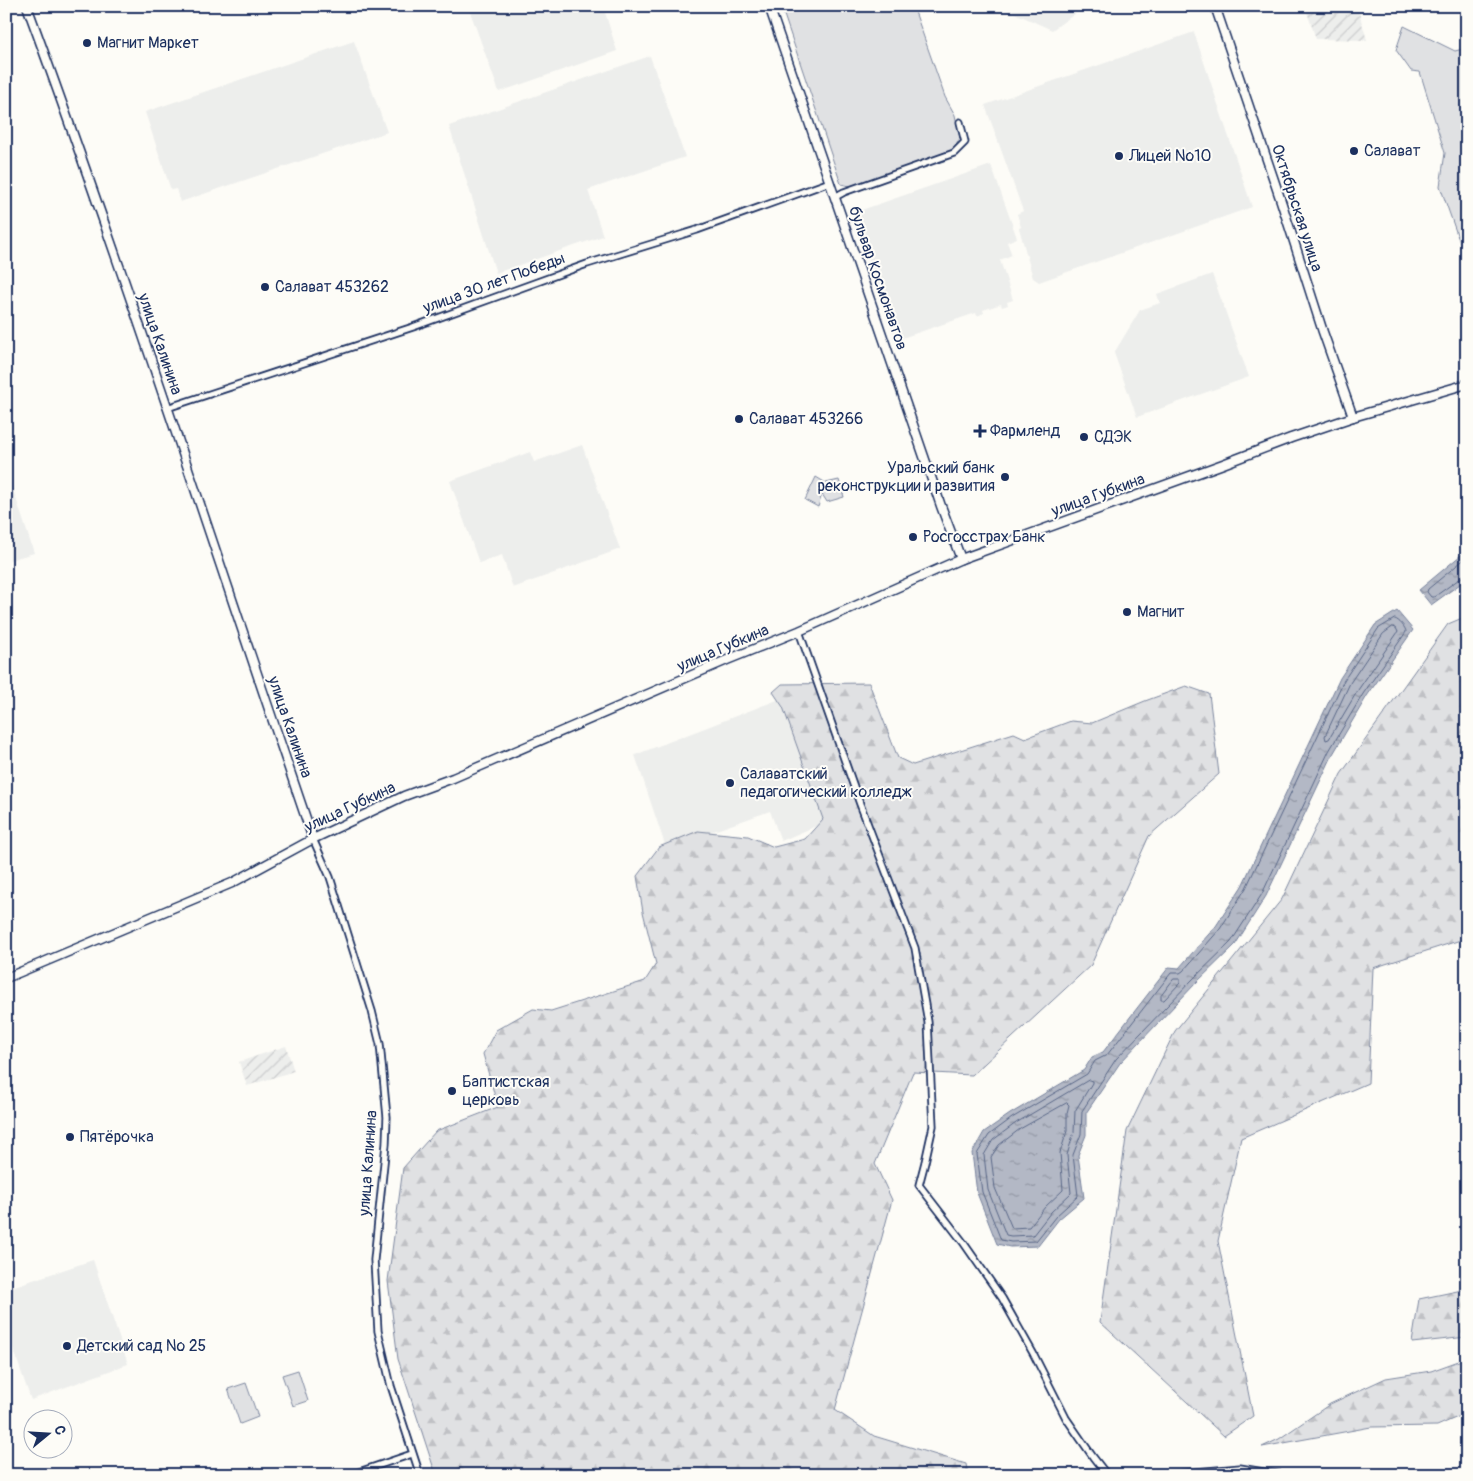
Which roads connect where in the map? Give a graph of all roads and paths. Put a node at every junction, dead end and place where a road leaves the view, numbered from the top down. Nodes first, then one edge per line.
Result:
1 (27, 6) edge
2 (769, 6) edge
3 (1215, 6) edge
4 (960, 122) dead end
5 (830, 182) junction
6 (835, 196) junction
7 (1467, 384) edge
8 (167, 408) junction
9 (1353, 417) junction
10 (961, 559) junction
11 (799, 631) junction
12 (313, 839) junction
13 (6, 978) edge
14 (412, 1454) junction
15 (350, 1475) edge
16 (420, 1475) edge
17 (1107, 1475) edge
18 (1162, 1475) edge
19 (1283, 1475) edge

1 - 8 street, улица Калинина
2 - 5 street, бульвар Космонавтов
3 - 9 street, Октябрьская улица
4 - 6 street
5 - 6 street, бульвар Космонавтов
5 - 8 street, улица 30 лет Победы
6 - 10 street, бульвар Космонавтов
7 - 9 street, улица Губкина
8 - 12 street, улица Калинина
9 - 10 street, улица Губкина
10 - 11 street, улица Губкина
11 - 12 street, улица Губкина
11 - 17 street
12 - 13 street, улица Губкина
12 - 14 street, улица Калинина
14 - 15 street
14 - 16 street, улица Калинина
18 - 19 street

